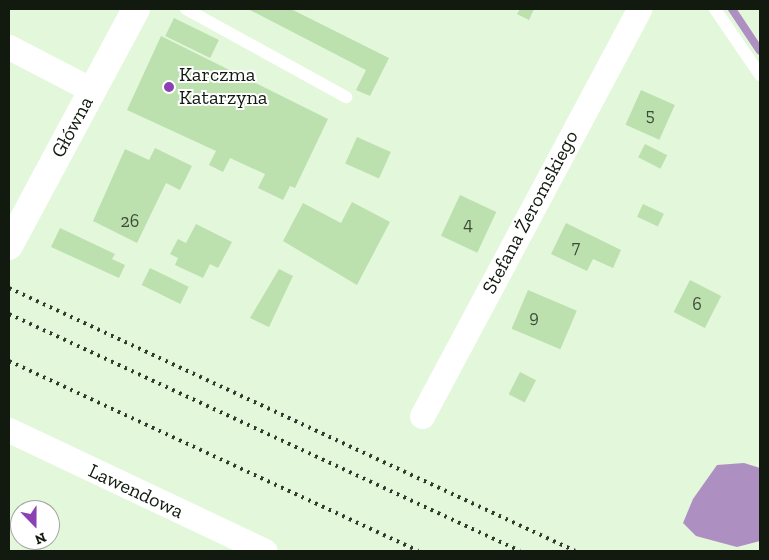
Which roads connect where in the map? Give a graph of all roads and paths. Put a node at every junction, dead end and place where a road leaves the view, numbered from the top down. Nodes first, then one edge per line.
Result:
1 (136, 9) edge
2 (186, 9) edge
3 (639, 9) edge
4 (715, 9) edge
5 (9, 47) edge
6 (760, 75) edge
7 (92, 90) junction
8 (346, 97) dead end
9 (9, 246) edge
10 (422, 416) dead end
11 (9, 430) edge
12 (265, 551) edge

1 - 7 street, Główna
2 - 8 lane
3 - 10 street, Stefana Żeromskiego
4 - 6 lane
5 - 7 street
7 - 9 street, Główna
11 - 12 street, Lawendowa

